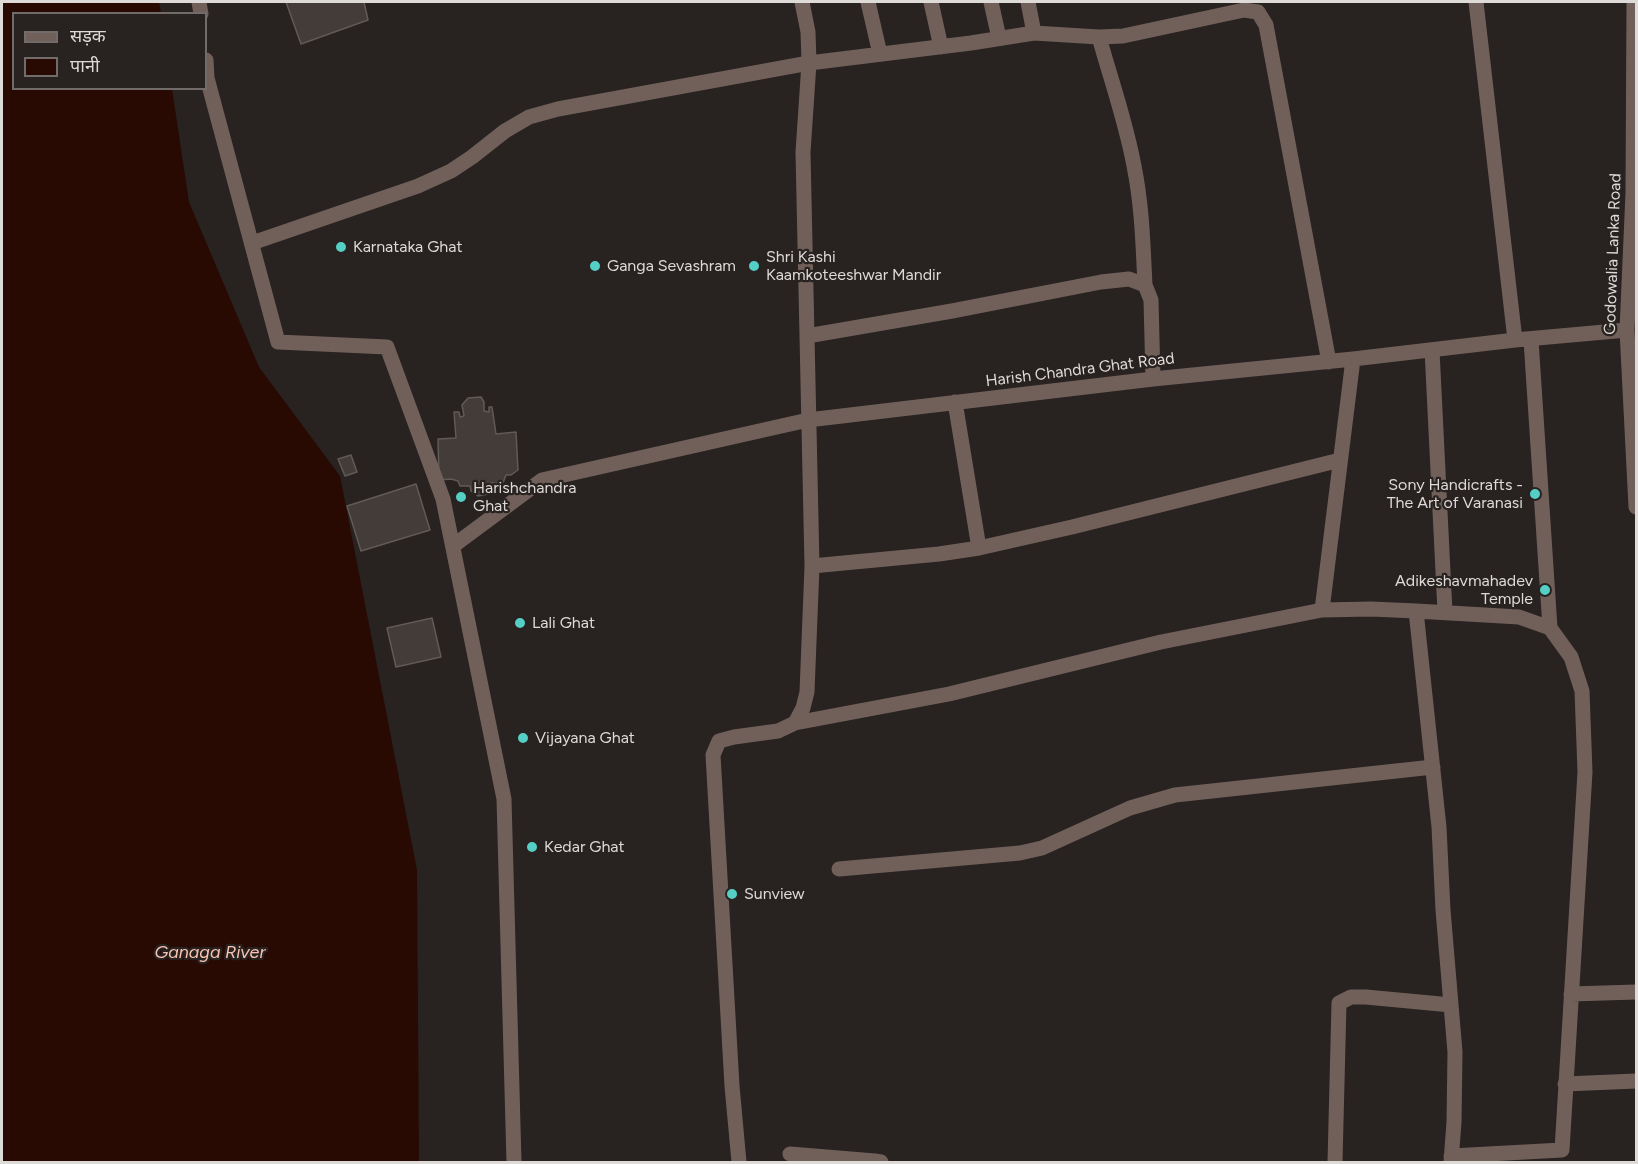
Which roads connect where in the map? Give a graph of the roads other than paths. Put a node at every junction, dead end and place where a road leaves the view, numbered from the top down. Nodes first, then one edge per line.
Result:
1 (802, 2) edge
2 (868, 2) edge
3 (931, 2) edge
4 (991, 2) edge
5 (1028, 2) edge
6 (1476, 2) edge
7 (1634, 2) edge
8 (1257, 7) edge
9 (1034, 33) junction
10 (1098, 37) junction
11 (999, 39) junction
12 (941, 47) junction
13 (880, 54) junction
14 (809, 63) junction
15 (207, 78) edge
16 (252, 243) junction
17 (1145, 285) junction
18 (1627, 330) junction
19 (807, 336) junction
20 (1523, 340) junction
21 (1432, 350) junction
22 (1353, 359) junction
23 (1329, 362) junction
24 (1153, 380) junction
25 (956, 402) junction
26 (808, 420) junction
27 (1340, 460) junction
28 (1636, 507) edge
29 (453, 546) junction
30 (979, 548) junction
31 (812, 566) junction
32 (1322, 610) junction
33 (1416, 611) junction
34 (1445, 612) junction
35 (1550, 628) junction
36 (795, 723) junction
37 (1433, 767) junction
38 (839, 869) dead end
39 (1636, 992) edge
40 (1571, 994) junction
41 (1451, 1005) junction
42 (1636, 1081) edge
43 (1565, 1084) junction
44 (790, 1154) dead end
45 (1451, 1159) edge
46 (514, 1162) edge
47 (739, 1162) edge
48 (881, 1162) edge
49 (1335, 1162) edge

1 - 14 street
2 - 13 street
3 - 12 street
4 - 11 street
5 - 9 street
6 - 20 street
7 - 18 street, Godowalia Lanka Road
8 - 10 street
8 - 23 street
9 - 10 street
9 - 11 street
10 - 17 street
11 - 12 street
12 - 13 street
13 - 14 street
14 - 16 street
14 - 19 street
15 - 16 street
16 - 29 street
17 - 19 street
17 - 24 street
18 - 20 street, Harish Chandra Ghat Road
18 - 28 street, Godowalia Lanka Road
19 - 26 street
20 - 21 street, Harish Chandra Ghat Road
20 - 35 street
21 - 22 street, Harish Chandra Ghat Road
21 - 34 street
22 - 23 street, Harish Chandra Ghat Road
22 - 27 street
23 - 24 street, Harish Chandra Ghat Road
24 - 25 street, Harish Chandra Ghat Road
25 - 26 street, Harish Chandra Ghat Road
25 - 30 street
26 - 29 street, Harish Chandra Ghat Road
26 - 31 street
27 - 30 street
27 - 32 street
29 - 46 street
30 - 31 street
31 - 36 street
32 - 33 street
32 - 36 street
33 - 34 street
33 - 37 street
34 - 35 street
35 - 40 street
36 - 47 street
37 - 38 street
37 - 41 street
39 - 40 street
40 - 43 street
41 - 45 street
41 - 49 street
42 - 43 street
43 - 45 street
44 - 48 street

